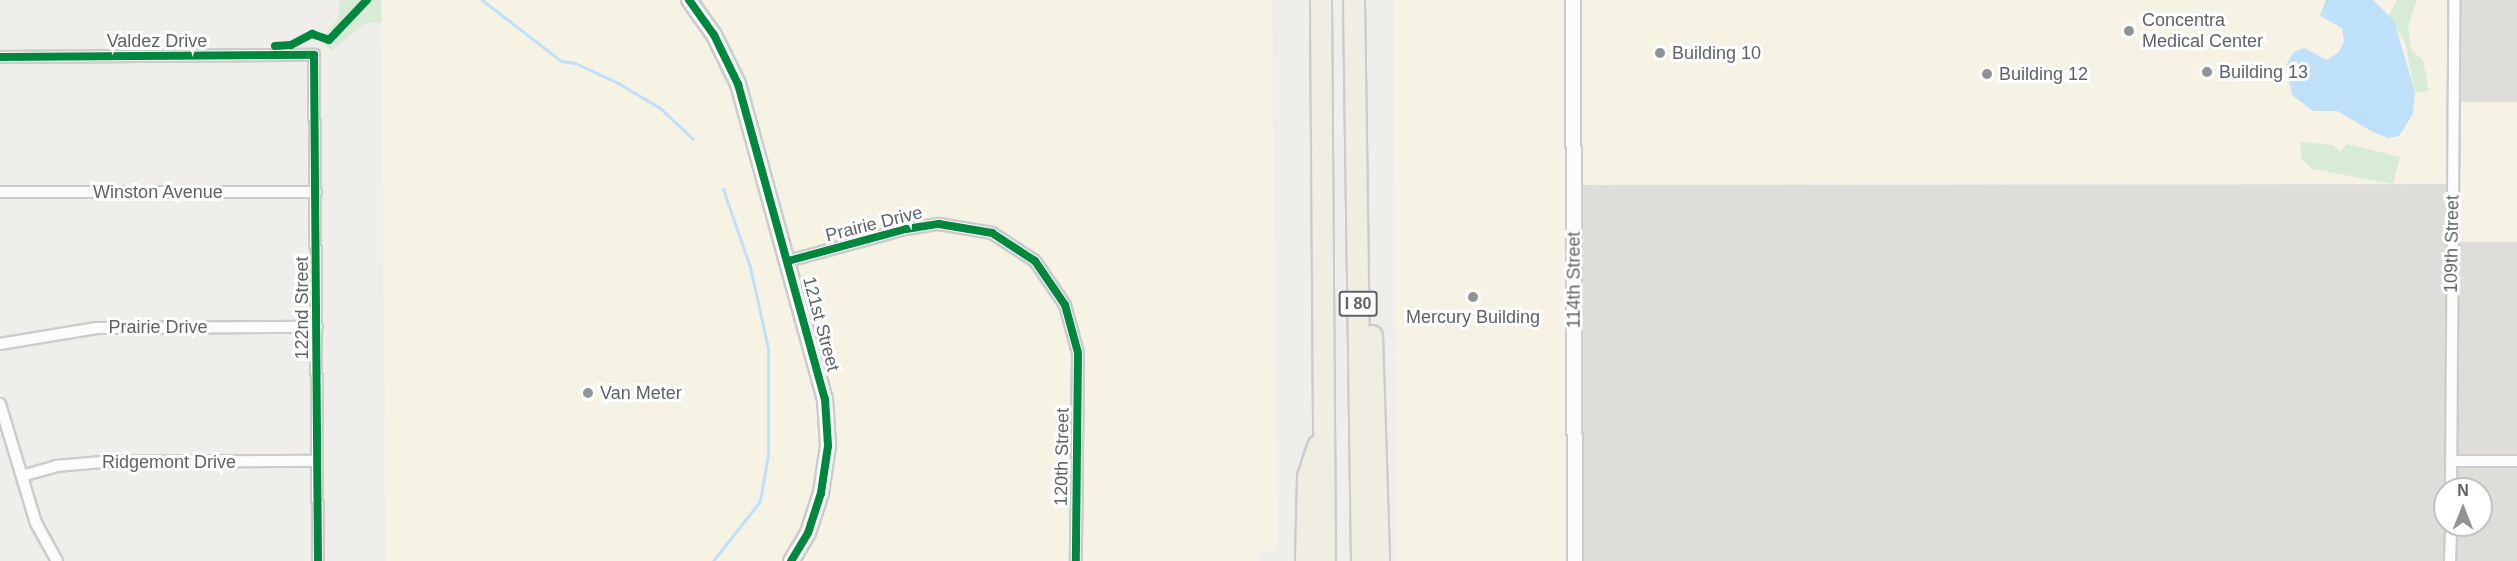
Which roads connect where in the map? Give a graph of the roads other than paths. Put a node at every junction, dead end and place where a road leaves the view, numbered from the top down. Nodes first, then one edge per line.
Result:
1 (689, 0) edge
2 (1321, 0) edge
3 (1354, 0) edge
4 (1573, 0) edge
5 (2454, 0) edge
6 (1354, 46) junction
7 (314, 55) joint
8 (0, 57) edge
9 (0, 192) edge
10 (316, 192) junction
11 (788, 261) junction
12 (317, 327) junction
13 (0, 344) edge
14 (1078, 353) joint
15 (0, 404) edge
16 (1323, 429) junction
17 (317, 461) junction
18 (2451, 461) junction
19 (2517, 461) edge
20 (22, 476) junction
21 (2451, 477) edge
22 (2451, 537) edge
23 (57, 561) edge
24 (318, 561) edge
25 (791, 561) edge
26 (1076, 561) edge
27 (1306, 561) edge
28 (1325, 561) edge
29 (1362, 561) edge
30 (1379, 561) edge
31 (1575, 561) edge
32 (2450, 561) edge

1 - 11 street, 121st Street
2 - 16 highway, I 80
3 - 6 highway, I 80
4 - 31 street, 114th Street
5 - 18 street, 109th Street
6 - 29 highway, I 80
6 - 30 highway
7 - 8 street, Valdez Drive
7 - 10 street, 122nd Street
9 - 10 street, Winston Avenue
10 - 12 street, 122nd Street
11 - 14 street, Prairie Drive
11 - 25 street, 121st Street
12 - 13 street, Prairie Drive
12 - 17 street, 122nd Street
14 - 26 street, 120th Street
15 - 20 street
16 - 27 highway
16 - 28 highway, I 80
17 - 20 street, Ridgemont Drive
17 - 24 street, 122nd Street
18 - 19 street
18 - 21 street, 109th Street
20 - 23 street
22 - 32 street

